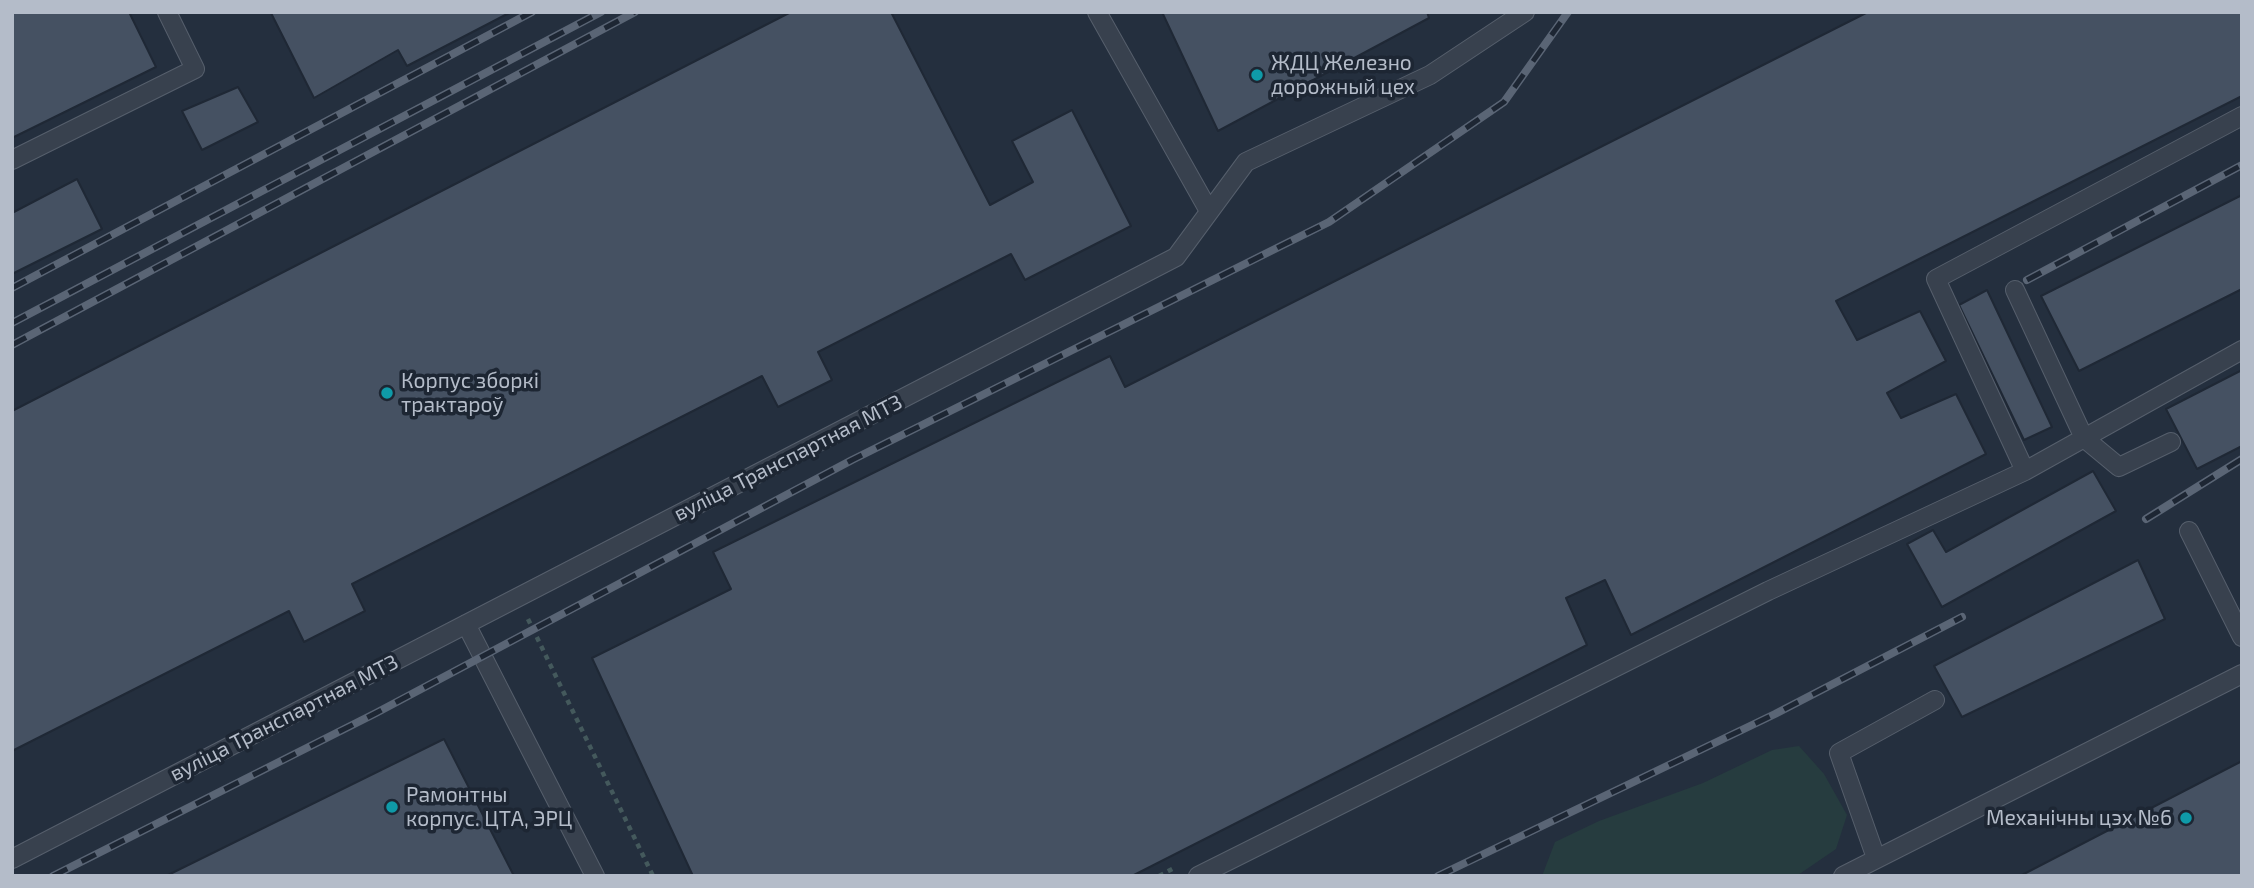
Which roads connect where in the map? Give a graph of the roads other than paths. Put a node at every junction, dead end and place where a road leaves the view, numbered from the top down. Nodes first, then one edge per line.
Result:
1 (1097, 12) edge
2 (1525, 12) edge
3 (173, 14) edge
4 (2242, 116) edge
5 (12, 160) edge
6 (1209, 211) junction
7 (2015, 290) dead end
8 (2242, 350) edge
9 (2084, 438) junction
10 (2171, 442) dead end
11 (2025, 471) junction
12 (2189, 531) dead end
13 (466, 624) junction
14 (2242, 637) edge
15 (2242, 674) edge
16 (1935, 700) dead end
17 (1876, 858) junction
18 (12, 859) edge
19 (595, 876) edge
20 (1198, 876) edge
21 (1843, 876) edge

1 - 6 lane
2 - 6 lane, вуліца Транспартная МТЗ
3 - 5 lane
4 - 11 lane
6 - 13 lane, вуліца Транспартная МТЗ
7 - 9 lane
8 - 9 lane
9 - 10 lane
9 - 11 lane
11 - 20 lane
12 - 14 lane
13 - 18 lane, вуліца Транспартная МТЗ
13 - 19 lane
15 - 17 lane
16 - 17 lane
17 - 21 lane

